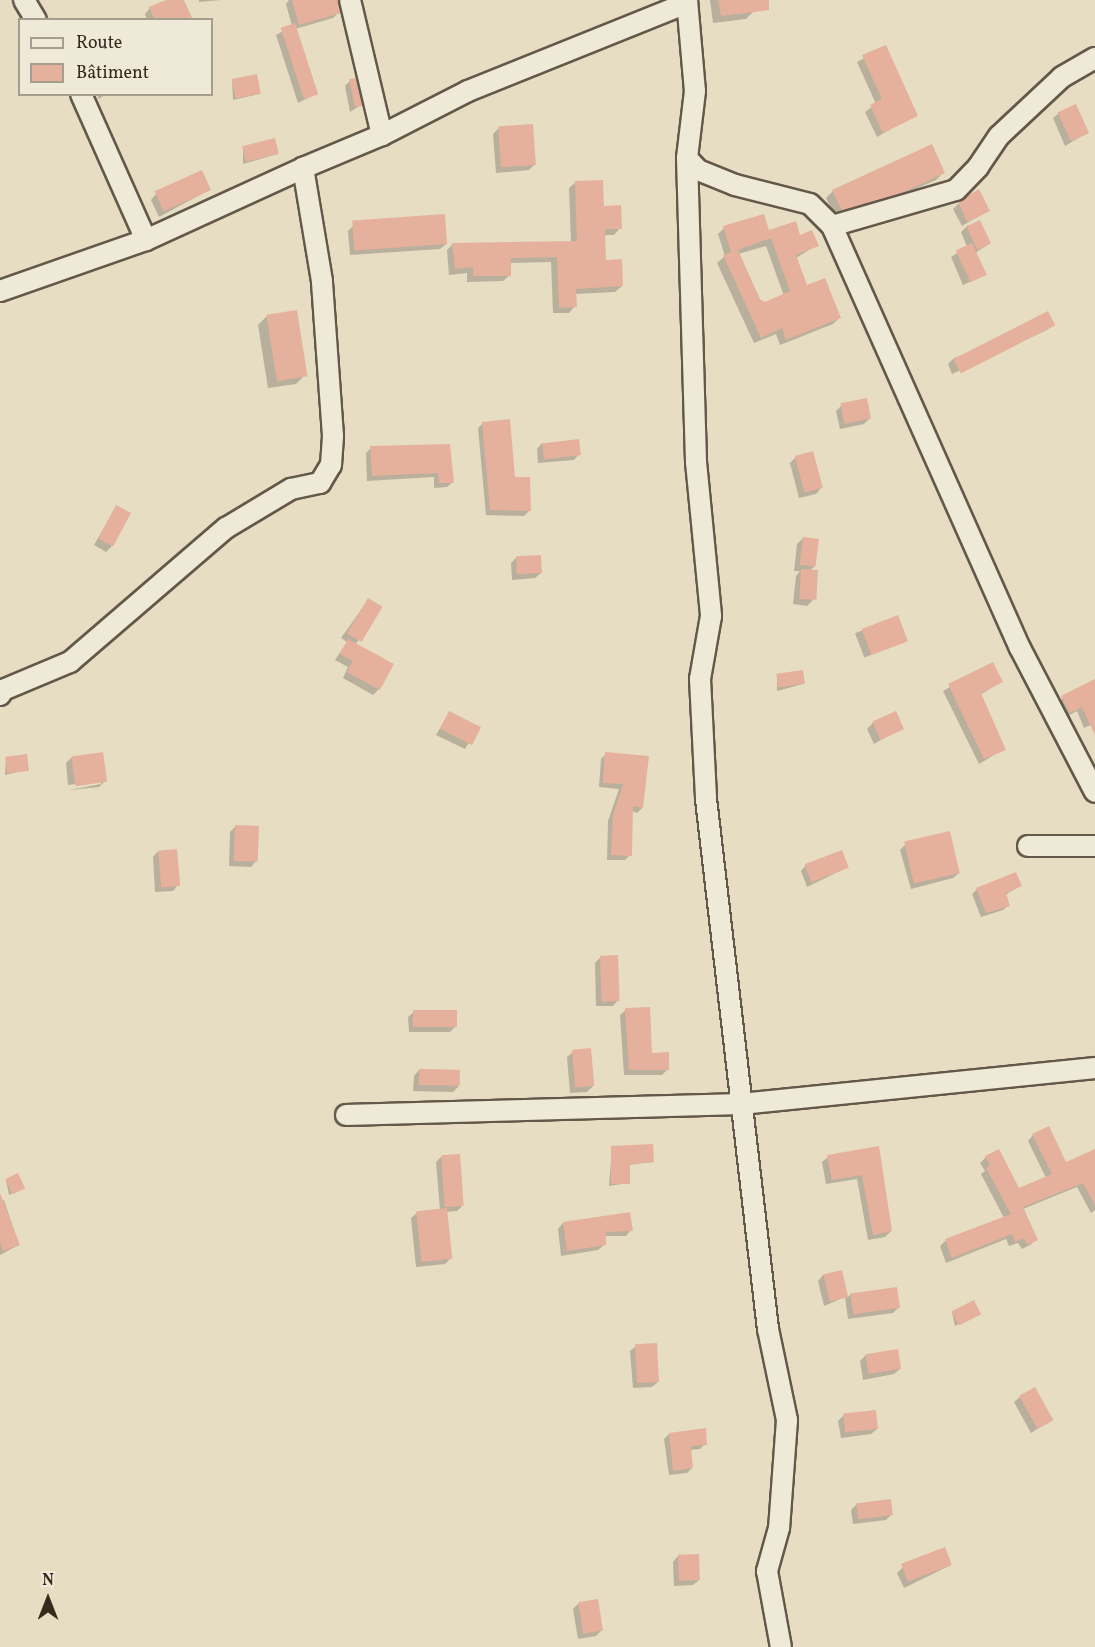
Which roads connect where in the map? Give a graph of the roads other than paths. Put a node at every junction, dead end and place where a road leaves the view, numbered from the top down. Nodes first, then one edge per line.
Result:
1 (24, 0) edge
2 (350, 0) edge
3 (687, 1) edge
4 (35, 18) edge
5 (1095, 58) edge
6 (82, 96) edge
7 (382, 135) junction
8 (687, 158) junction
9 (303, 168) junction
10 (832, 226) junction
11 (146, 240) junction
12 (0, 291) edge
13 (0, 696) edge
14 (1095, 792) edge
15 (1028, 846) dead end
16 (1095, 846) edge
17 (1095, 1068) edge
18 (741, 1104) junction
19 (346, 1115) dead end
20 (781, 1647) edge

1 - 4 street
2 - 7 street
3 - 7 street
3 - 8 street
5 - 10 street
6 - 11 street
7 - 9 street
8 - 10 street
8 - 18 street
9 - 11 street
9 - 13 street
10 - 14 street
11 - 12 street
15 - 16 street
17 - 18 street
18 - 19 street
18 - 20 street

